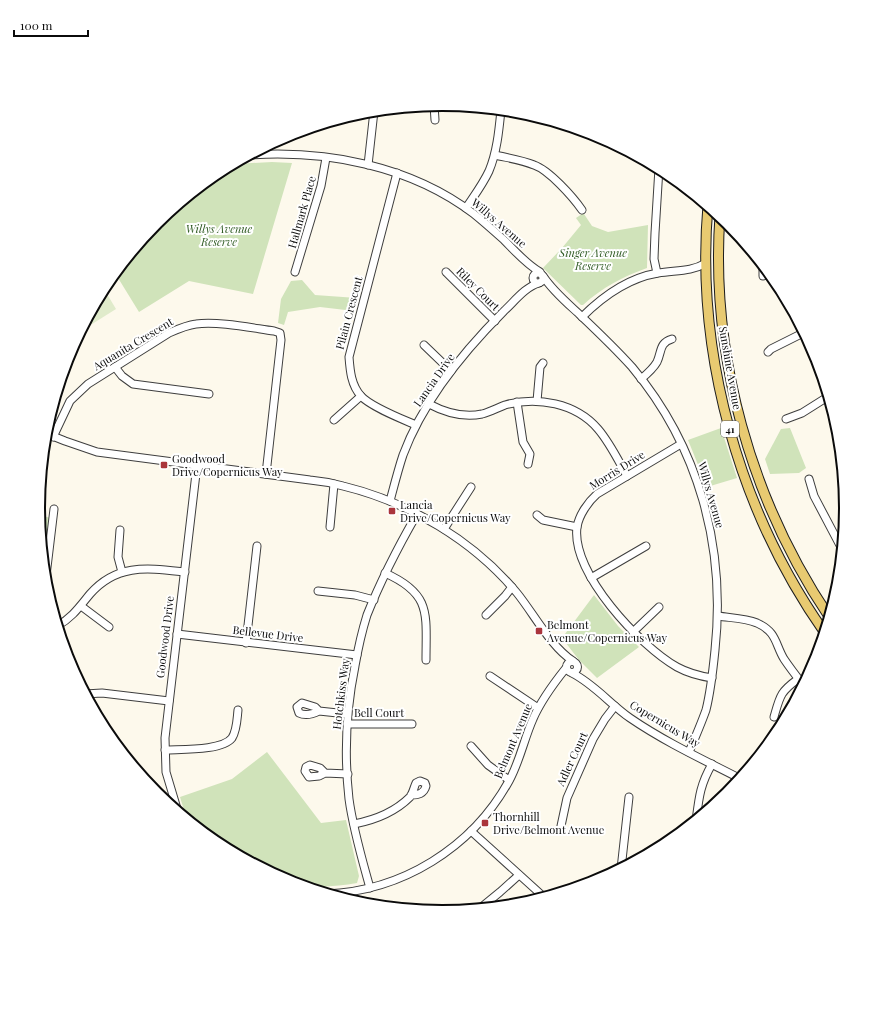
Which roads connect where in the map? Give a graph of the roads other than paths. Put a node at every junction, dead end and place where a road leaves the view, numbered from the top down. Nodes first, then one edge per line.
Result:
1 (434, 111) edge
2 (500, 115) edge
3 (373, 117) edge
4 (435, 120) dead end
5 (261, 155) edge
6 (495, 155) junction
7 (326, 158) junction
8 (368, 165) junction
9 (397, 174) junction
10 (659, 175) edge
11 (466, 208) junction
12 (583, 210) dead end
13 (708, 212) edge
14 (718, 222) edge
15 (719, 222) edge
16 (706, 263) junction
17 (683, 271) junction
18 (295, 272) dead end
19 (446, 272) dead end
20 (657, 273) junction
21 (706, 273) junction
22 (763, 274) edge
23 (538, 278) junction
24 (763, 278) dead end
25 (582, 317) junction
26 (495, 321) junction
27 (800, 334) edge
28 (668, 338) dead end
29 (424, 345) dead end
30 (769, 349) dead end
31 (539, 365) dead end
32 (115, 367) junction
33 (451, 371) junction
34 (641, 379) junction
35 (209, 394) dead end
36 (361, 396) junction
37 (824, 399) edge
38 (537, 401) junction
39 (517, 402) junction
40 (429, 404) junction
41 (334, 420) dead end
42 (785, 420) dead end
43 (416, 426) junction
44 (53, 436) joint
45 (681, 444) junction
46 (528, 464) dead end
47 (197, 465) junction
48 (266, 474) junction
49 (627, 476) junction
50 (809, 479) dead end
51 (334, 484) junction
52 (471, 487) dead end
53 (390, 501) junction
54 (54, 510) dead end
55 (417, 514) junction
56 (537, 515) dead end
57 (330, 527) dead end
58 (577, 527) junction
59 (444, 529) junction
60 (120, 530) dead end
61 (838, 542) edge
62 (258, 545) dead end
63 (646, 546) dead end
64 (48, 560) edge
65 (122, 572) junction
66 (185, 572) junction
67 (385, 572) junction
68 (804, 576) junction
69 (591, 578) junction
70 (512, 587) junction
71 (318, 591) dead end
72 (374, 600) junction
73 (827, 605) edge
74 (81, 606) junction
75 (659, 607) dead end
76 (826, 611) edge
77 (486, 615) dead end
78 (718, 616) junction
79 (62, 622) edge
80 (109, 627) dead end
81 (821, 627) edge
82 (633, 632) junction
83 (177, 634) junction
84 (246, 643) junction
85 (558, 650) junction
86 (357, 656) junction
87 (426, 660) dead end
88 (575, 664) junction
89 (569, 670) junction
90 (490, 676) dead end
91 (712, 678) junction
92 (584, 679) junction
93 (798, 679) junction
94 (800, 682) edge
95 (91, 694) edge
96 (169, 702) junction
97 (615, 706) junction
98 (538, 708) junction
99 (238, 710) dead end
100 (318, 710) dead end
101 (347, 714) junction
102 (774, 718) dead end
103 (346, 724) junction
104 (412, 724) dead end
105 (471, 746) dead end
106 (165, 750) junction
107 (688, 752) junction
108 (712, 764) junction
109 (325, 773) dead end
110 (348, 774) junction
111 (736, 776) edge
112 (509, 780) junction
113 (411, 795) dead end
114 (629, 797) dead end
115 (175, 803) edge
116 (697, 814) edge
117 (354, 824) junction
118 (561, 826) dead end
119 (471, 831) junction
120 (622, 863) edge
121 (519, 875) junction
122 (370, 888) junction
123 (342, 892) edge
124 (540, 893) edge
125 (486, 904) edge

1 - 4 street
2 - 6 street
3 - 8 street
5 - 7 street, Willys Avenue
6 - 11 street
6 - 12 street
7 - 8 street, Willys Avenue
7 - 18 street, Hallmark Place
8 - 9 street, Willys Avenue
9 - 11 street, Willys Avenue
9 - 36 street, Pilain Crescent
10 - 20 street
11 - 23 street, Willys Avenue
13 - 16 main road, Sunshine Avenue / 41
14 - 21 main road
15 - 68 main road, Sunshine Avenue / 41
16 - 17 street
16 - 21 main road, Sunshine Avenue / 41
17 - 20 street
17 - 21 street
19 - 26 street, Riley Court
20 - 25 street
21 - 81 main road, Sunshine Avenue / 41
22 - 24 street
23 - 25 street, Willys Avenue
23 - 26 street, Lancia Drive
25 - 34 street, Willys Avenue
26 - 33 street, Lancia Drive
27 - 30 street
28 - 34 street
29 - 33 street
31 - 38 street
32 - 35 street
32 - 44 street, Aquanita Crescent
32 - 48 street, Aquanita Crescent
33 - 40 street, Lancia Drive
34 - 45 street, Willys Avenue
36 - 41 street
36 - 43 street, Pilain Crescent
37 - 42 street
38 - 39 street
38 - 49 street
39 - 40 street
39 - 46 street
40 - 43 street, Lancia Drive
43 - 53 street, Lancia Drive
44 - 47 street, Copernicus Way
45 - 49 street, Morris Drive
45 - 78 street, Willys Avenue
47 - 48 street, Copernicus Way
47 - 66 street, Goodwood Drive
48 - 51 street, Copernicus Way
49 - 58 street, Morris Drive
50 - 61 street
51 - 53 street, Copernicus Way
51 - 57 street
52 - 59 street
53 - 55 street, Copernicus Way
54 - 64 street
55 - 59 street, Copernicus Way
55 - 67 street, Hotchkiss Way
56 - 58 street
58 - 69 street, Morris Drive
59 - 70 street, Copernicus Way
60 - 65 street
62 - 84 street
63 - 69 street
65 - 66 street
65 - 74 street
66 - 83 street, Goodwood Drive
67 - 72 street, Hotchkiss Way
67 - 87 street
68 - 73 main road
68 - 76 main road, Sunshine Avenue / 41
69 - 82 street, Morris Drive
70 - 77 street
70 - 85 street, Copernicus Way
71 - 72 street
72 - 86 street, Hotchkiss Way
74 - 79 street
74 - 80 street
75 - 82 street
78 - 91 street, Willys Avenue
78 - 93 street
82 - 91 street, Morris Drive
83 - 84 street, Bellevue Drive
83 - 96 street, Goodwood Drive
84 - 86 street, Bellevue Drive
85 - 88 street, Copernicus Way
85 - 89 street, Copernicus Way
86 - 101 street, Hotchkiss Way
88 - 89 street, Belmont Avenue
88 - 92 street, Copernicus Way
89 - 92 street, Copernicus Way
89 - 98 street, Belmont Avenue
90 - 98 street
91 - 107 street, Willys Avenue
92 - 97 street, Copernicus Way
93 - 94 street
93 - 102 street
95 - 96 street
96 - 106 street, Goodwood Drive
97 - 107 street, Copernicus Way
97 - 118 street, Adler Court
98 - 112 street, Belmont Avenue
99 - 106 street
100 - 101 street
101 - 103 street, Hotchkiss Way
103 - 104 street, Bell Court
103 - 110 street, Hotchkiss Way
105 - 112 street
106 - 115 street, Goodwood Drive
107 - 108 street, Copernicus Way
108 - 111 street, Copernicus Way
108 - 116 street
109 - 110 street
110 - 117 street, Hotchkiss Way
112 - 119 street, Belmont Avenue
113 - 117 street
114 - 120 street
117 - 122 street, Hotchkiss Way
119 - 121 street
119 - 122 street, Belmont Avenue
121 - 124 street
121 - 125 street
122 - 123 street, Belmont Avenue

